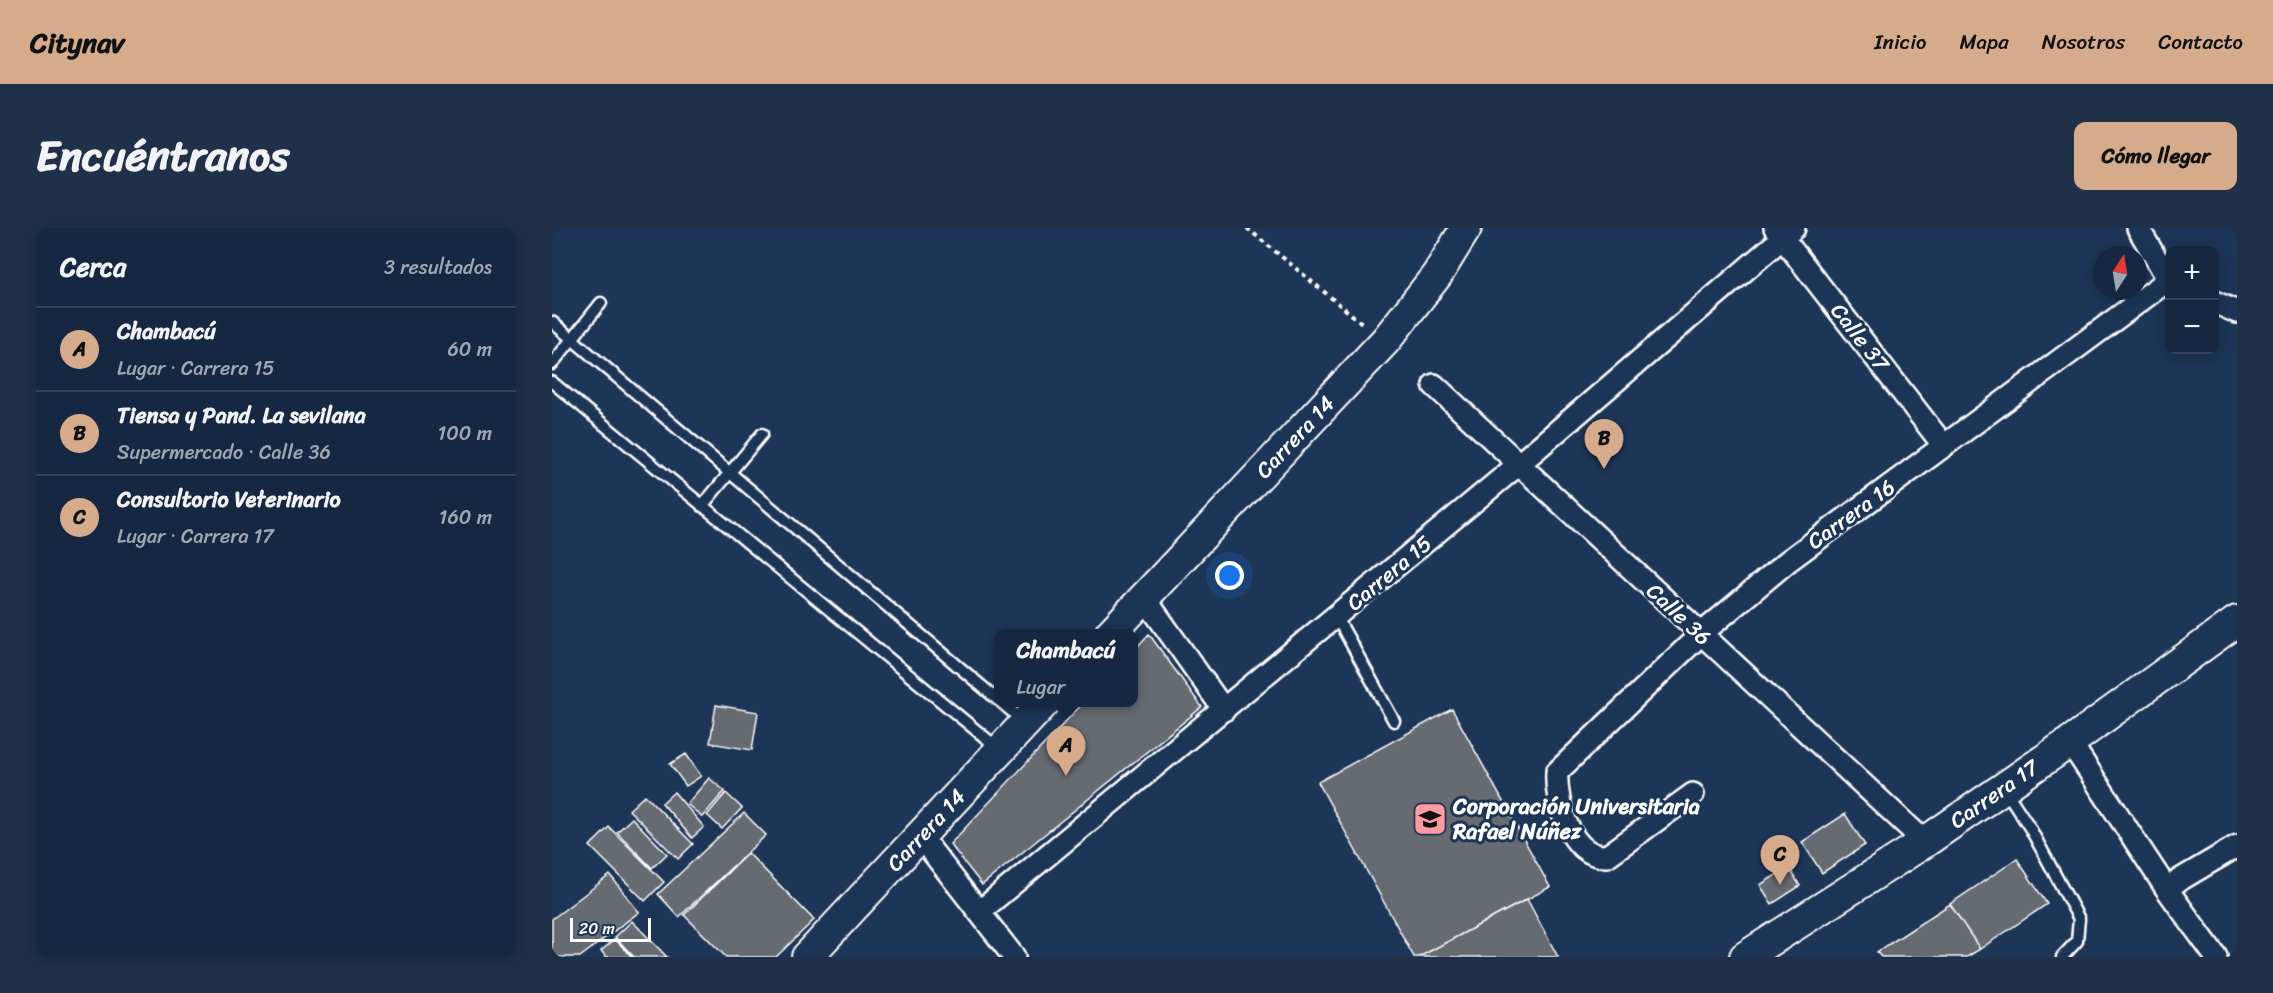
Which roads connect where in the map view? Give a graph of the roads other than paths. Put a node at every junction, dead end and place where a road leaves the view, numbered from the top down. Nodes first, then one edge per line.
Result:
1 (1466, 228) edge
2 (2138, 228) edge
3 (1784, 231) edge
4 (2165, 277) edge
5 (2165, 284) edge
6 (601, 303) dead end
7 (2219, 304) edge
8 (2237, 312) edge
9 (552, 322) edge
10 (573, 339) junction
11 (552, 364) edge
12 (552, 382) edge
13 (1434, 385) dead end
14 (762, 434) dead end
15 (1944, 446) junction
16 (1519, 464) junction
17 (729, 473) junction
18 (702, 506) junction
19 (1144, 597) junction
20 (1336, 616) junction
21 (2237, 621) edge
22 (1114, 629) edge
23 (1701, 634) junction
24 (994, 696) edge
25 (1018, 707) edge
26 (1224, 710) junction
27 (1036, 713) edge
28 (1394, 721) dead end
29 (2070, 742) junction
30 (1000, 750) junction
31 (2004, 788) junction
32 (1693, 794) dead end
33 (920, 836) junction
34 (1925, 842) junction
35 (2237, 846) edge
36 (2166, 888) junction
37 (979, 912) junction
38 (1750, 956) edge
39 (807, 957) edge
40 (1014, 957) edge
41 (2062, 957) edge
42 (2216, 957) edge

1 - 19 main road, Carrera 14
2 - 4 street
3 - 15 street, Calle 37
3 - 16 street, Carrera 15
5 - 15 street, Carrera 16
6 - 10 lane
7 - 8 street
9 - 10 lane
10 - 11 lane
10 - 17 lane
12 - 18 lane
13 - 16 street, Calle 36
14 - 17 lane
15 - 23 street, Carrera 16
16 - 20 street, Carrera 15
16 - 23 street, Calle 36
17 - 18 lane
17 - 24 lane
18 - 30 lane
19 - 22 main road, Carrera 14
19 - 26 street
20 - 26 street, Carrera 15
20 - 28 lane
21 - 29 main road, Carrera 17
23 - 32 street, Carrera 16
23 - 34 street, Calle 36
25 - 27 lane
26 - 37 street, Carrera 15
27 - 30 main road, Carrera 14
29 - 31 main road, Carrera 17
29 - 36 street
30 - 33 main road, Carrera 14
31 - 34 main road, Carrera 17
31 - 41 lane
33 - 37 street
33 - 39 main road, Carrera 14
34 - 38 main road, Carrera 17
35 - 36 street
36 - 42 street
37 - 40 street

